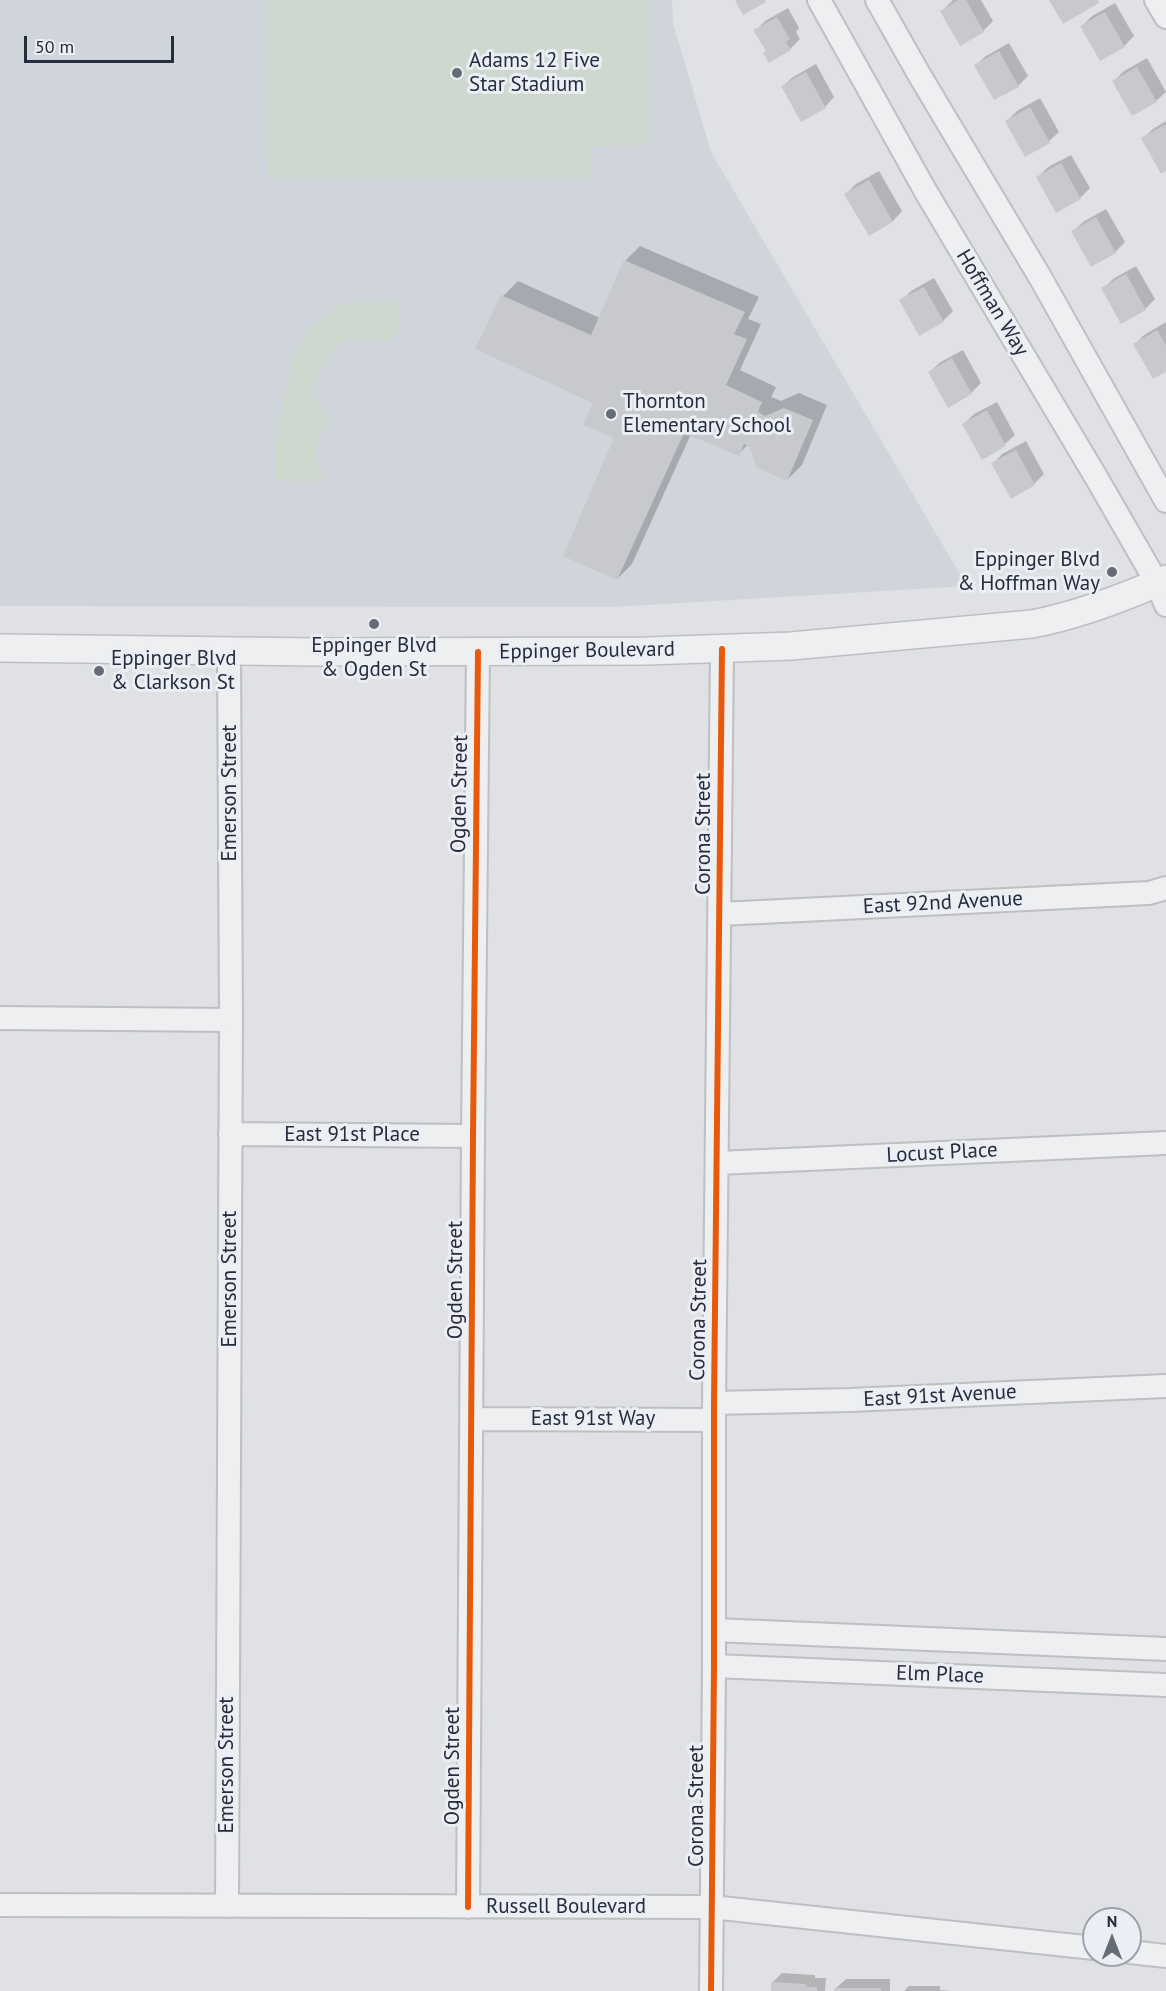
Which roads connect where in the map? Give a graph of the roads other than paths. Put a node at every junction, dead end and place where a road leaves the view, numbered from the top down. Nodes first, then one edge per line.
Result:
1 (819, 0) edge
2 (877, 0) edge
3 (1156, 0) edge
4 (1166, 17) edge
5 (1166, 501) edge
6 (1163, 589) edge
7 (0, 648) edge
8 (722, 649) junction
9 (229, 652) junction
10 (478, 652) junction
11 (1166, 888) edge
12 (720, 914) junction
13 (0, 1018) edge
14 (231, 1020) junction
15 (230, 1134) junction
16 (473, 1136) junction
17 (1166, 1143) edge
18 (718, 1163) junction
19 (1166, 1386) edge
20 (714, 1411) junction
21 (472, 1419) junction
22 (714, 1630) junction
23 (1166, 1649) edge
24 (714, 1666) junction
25 (1166, 1685) edge
26 (0, 1905) edge
27 (226, 1906) junction
28 (468, 1907) junction
29 (712, 1907) junction
30 (1082, 1947) edge
31 (1142, 1953) edge
32 (1166, 1956) edge
33 (711, 1991) edge

1 - 6 street, Hoffman Way
2 - 5 street
3 - 4 street
6 - 8 street, Eppinger Boulevard
7 - 9 street, Eppinger Boulevard
8 - 10 street, Eppinger Boulevard
8 - 12 street, Corona Street
9 - 10 street, Eppinger Boulevard
9 - 14 street, Emerson Street
10 - 16 street, Ogden Street
11 - 12 street, East 92nd Avenue
12 - 18 street, Corona Street
13 - 14 street
14 - 15 street, Emerson Street
15 - 16 street, East 91st Place
15 - 27 street, Emerson Street
16 - 21 street, Ogden Street
17 - 18 street, Locust Place
18 - 20 street, Corona Street
19 - 20 street, East 91st Avenue
20 - 21 street, East 91st Way
20 - 22 street, Corona Street
21 - 28 street, Ogden Street
22 - 23 street, Elm Place
22 - 24 street, Corona Street
24 - 25 street, Elm Place
24 - 29 street, Corona Street
26 - 27 street, Russell Boulevard
27 - 28 street, Russell Boulevard
28 - 29 street, Russell Boulevard
29 - 30 street, Russell Boulevard
29 - 33 street, Corona Street
31 - 32 street

